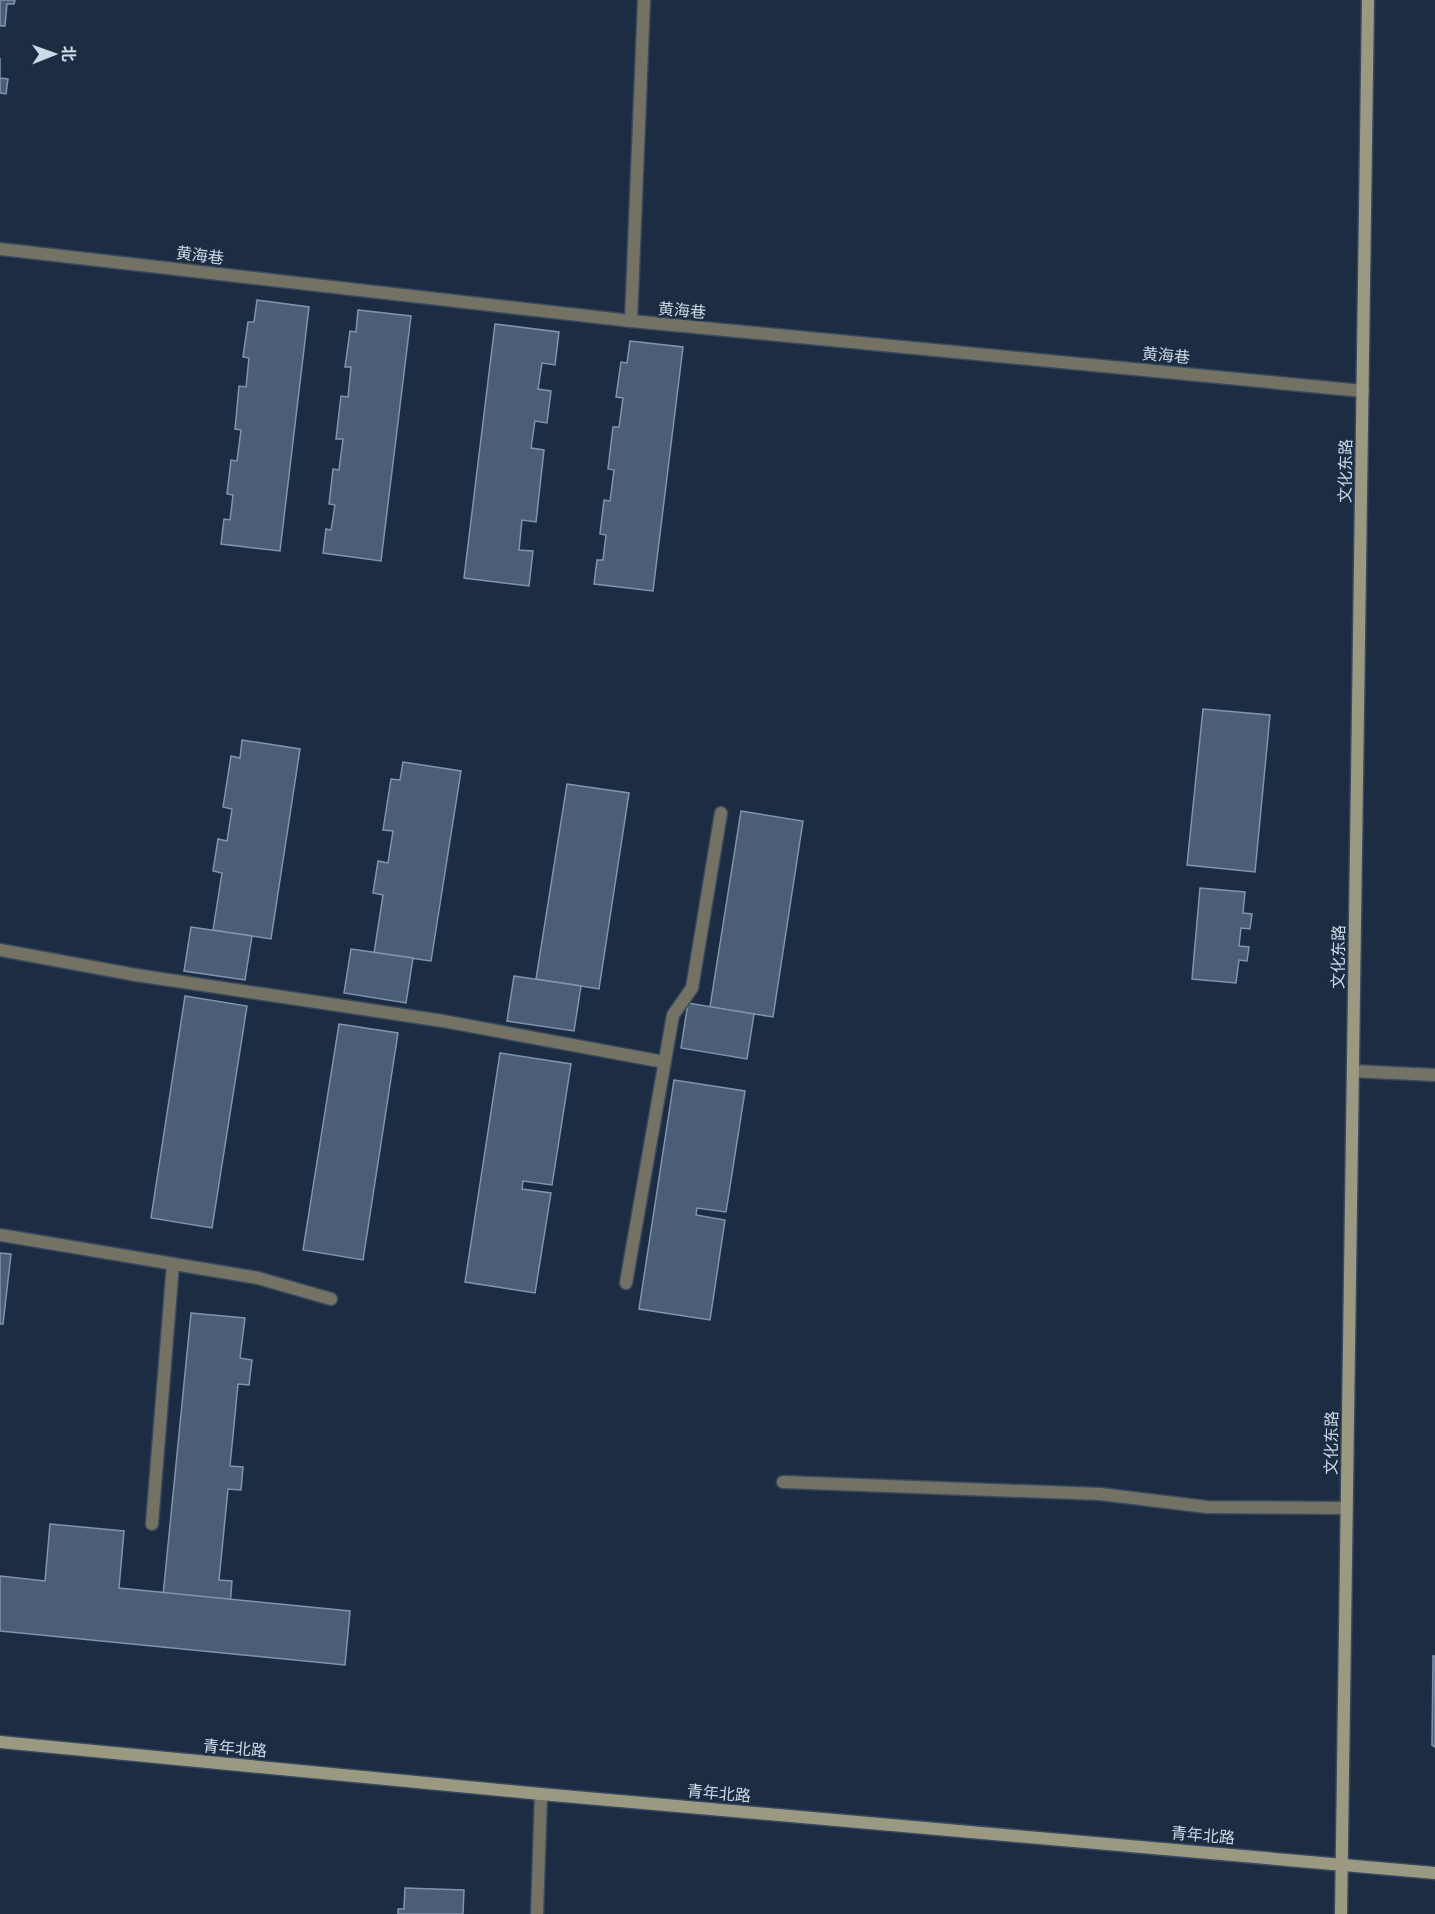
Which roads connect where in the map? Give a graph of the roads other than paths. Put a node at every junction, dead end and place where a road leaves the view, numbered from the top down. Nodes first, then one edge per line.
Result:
1 (644, 0) edge
2 (1368, 0) edge
3 (0, 249) edge
4 (631, 321) junction
5 (1363, 391) junction
6 (721, 813) dead end
7 (0, 950) edge
8 (664, 1062) junction
9 (1353, 1071) junction
10 (1435, 1075) edge
11 (0, 1235) edge
12 (173, 1264) junction
13 (626, 1283) dead end
14 (331, 1299) dead end
15 (783, 1482) dead end
16 (1347, 1508) junction
17 (152, 1524) dead end
18 (0, 1742) edge
19 (541, 1794) junction
20 (1342, 1864) junction
21 (1435, 1873) edge
22 (537, 1914) edge
23 (1341, 1914) edge

1 - 4 street
2 - 5 street, 文化东路
3 - 4 street, 黄海巷
4 - 5 street, 黄海巷
5 - 9 street, 文化东路
6 - 8 street
7 - 8 street
8 - 13 street
9 - 10 street
9 - 16 street, 文化东路
11 - 12 street
12 - 14 street
12 - 17 street
15 - 16 street
16 - 20 street, 文化东路
18 - 19 street, 青年北路
19 - 20 street, 青年北路
19 - 22 street
20 - 21 street, 青年北路
20 - 23 street, 文化东路

